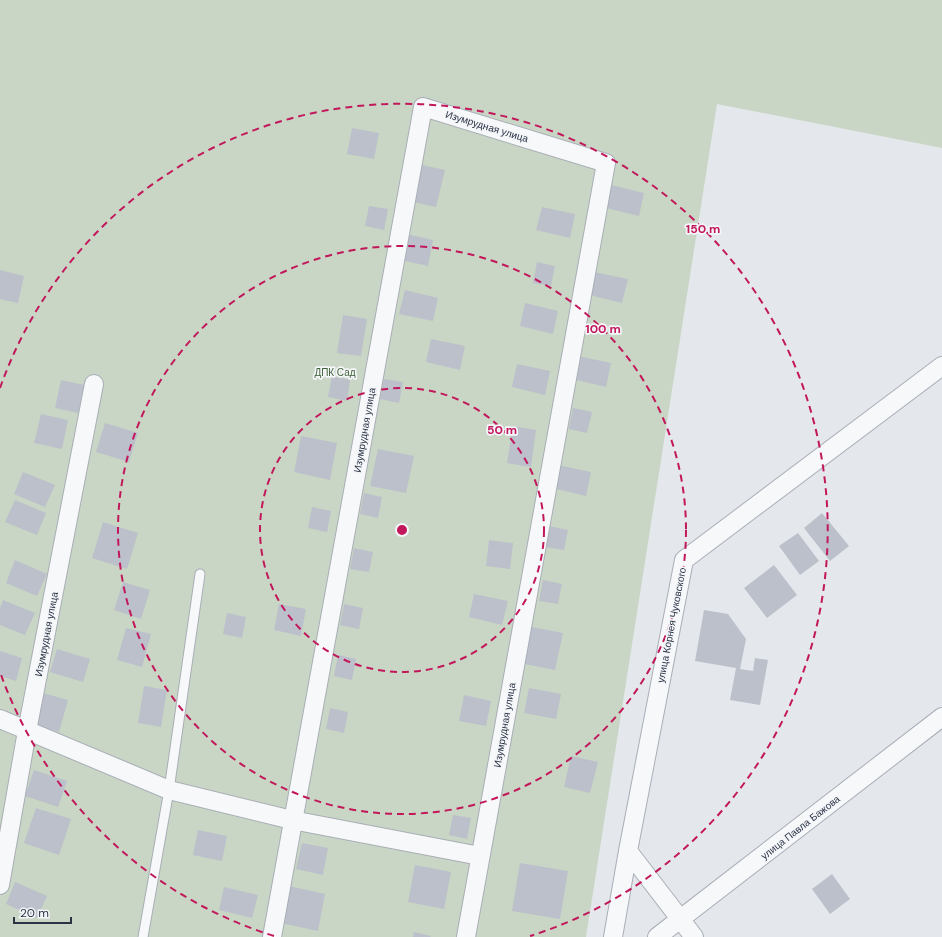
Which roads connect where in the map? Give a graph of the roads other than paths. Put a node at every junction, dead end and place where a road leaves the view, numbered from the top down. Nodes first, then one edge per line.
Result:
1 (942, 366) edge
2 (94, 384) dead end
3 (200, 574) dead end
4 (942, 717) edge
5 (0, 719) edge
6 (27, 731) junction
7 (169, 790) junction
8 (292, 820) junction
9 (628, 851) junction
10 (480, 856) junction
11 (0, 885) edge
12 (680, 919) junction
13 (143, 937) edge
14 (272, 937) edge
15 (466, 937) edge
16 (613, 937) edge
17 (657, 937) edge
18 (694, 937) edge

1 - 9 street, улица Корнея Чуковского
2 - 6 street, Изумрудная улица
3 - 7 lane
4 - 12 street, улица Павла Бажова
5 - 6 street
6 - 7 street
6 - 11 street, Изумрудная улица
7 - 8 street
7 - 13 lane
8 - 10 street
8 - 10 street, Изумрудная улица
8 - 14 street, Изумрудная улица
9 - 12 street
9 - 16 street, улица Корнея Чуковского
10 - 15 street, Изумрудная улица
12 - 17 street, улица Павла Бажова
12 - 18 street

